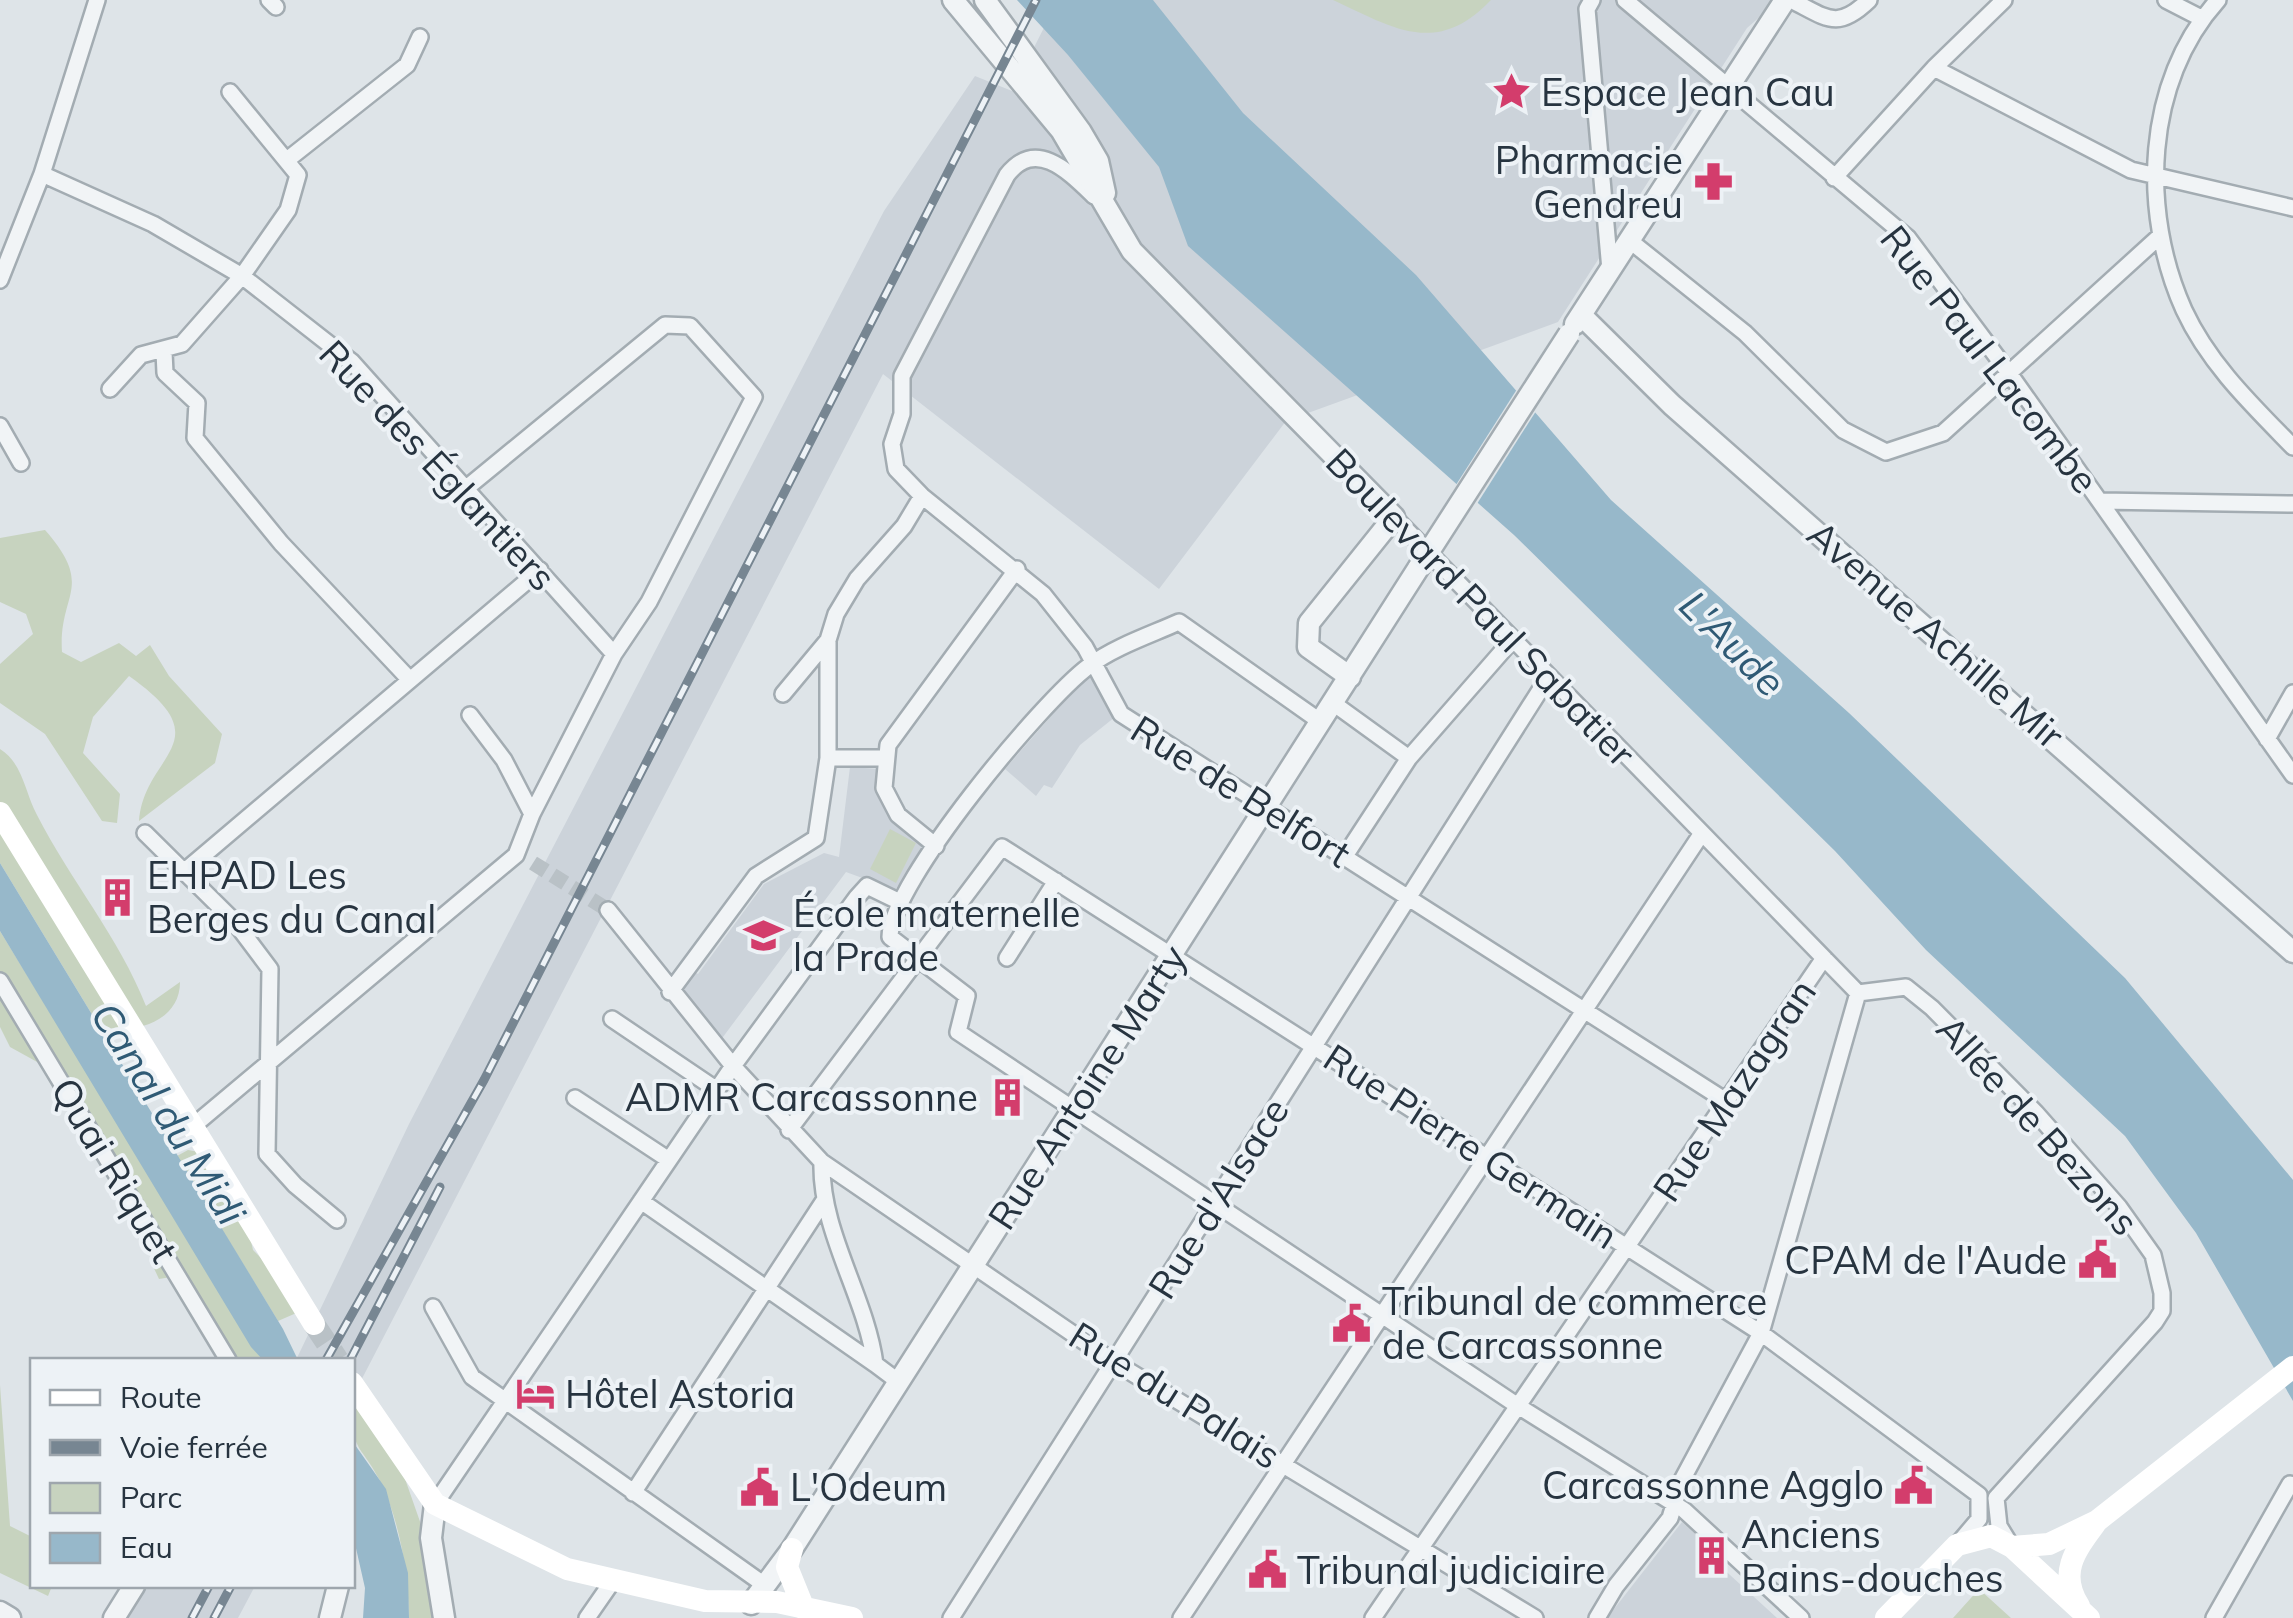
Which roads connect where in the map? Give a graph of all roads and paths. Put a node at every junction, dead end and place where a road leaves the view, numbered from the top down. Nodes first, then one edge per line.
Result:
1 (98, 0) edge
2 (954, 0) edge
3 (985, 0) edge
4 (1592, 0) edge
5 (1625, 0) edge
6 (1788, 0) edge
7 (1869, 0) edge
8 (2004, 0) edge
9 (2166, 0) edge
10 (2218, 0) edge
11 (2201, 18) junction
12 (420, 37) dead end
13 (1934, 68) junction
14 (1727, 89) junction
15 (230, 92) dead end
16 (288, 160) junction
17 (42, 174) junction
18 (1834, 178) junction
19 (2158, 179) junction
20 (2293, 208) edge
21 (1110, 214) junction
22 (2161, 235) junction
23 (1629, 240) junction
24 (1610, 270) junction
25 (242, 276) junction
26 (0, 280) edge
27 (1581, 315) junction
28 (164, 352) junction
29 (2009, 373) junction
30 (110, 390) dead end
31 (0, 426) edge
32 (2293, 447) edge
33 (21, 462) dead end
34 (464, 490) junction
35 (922, 496) junction
36 (2100, 501) junction
37 (2293, 504) edge
38 (1394, 518) junction
39 (1017, 569) junction
40 (540, 570) junction
41 (1513, 639) junction
42 (828, 640) junction
43 (614, 654) junction
44 (1092, 663) junction
45 (1549, 676) junction
46 (1350, 677) junction
47 (410, 680) junction
48 (2293, 693) edge
49 (783, 694) dead end
50 (1333, 703) junction
51 (470, 715) dead end
52 (1320, 722) junction
53 (2267, 739) junction
54 (828, 758) junction
55 (884, 758) junction
56 (1409, 758) junction
57 (2293, 775) edge
58 (1267, 806) junction
59 (0, 813) edge
60 (532, 814) junction
61 (1702, 832) junction
62 (145, 833) dead end
63 (936, 846) junction
64 (516, 855) junction
65 (1344, 856) junction
66 (533, 864) tunnel mouth
67 (186, 870) junction
68 (1056, 880) junction
69 (1409, 897) junction
70 (900, 902) junction
71 (608, 910) tunnel mouth
72 (2293, 952) edge
73 (1172, 954) junction
74 (917, 958) junction
75 (1008, 958) dead end
76 (1824, 958) junction
77 (0, 981) edge
78 (670, 992) junction
79 (1858, 993) junction
80 (1585, 1010) junction
81 (612, 1020) dead end
82 (1314, 1046) junction
83 (268, 1062) junction
84 (732, 1066) junction
85 (717, 1090) junction
86 (575, 1098) dead end
87 (1726, 1100) junction
88 (1074, 1108) junction
89 (192, 1126) junction
90 (789, 1130) junction
91 (1488, 1157) junction
92 (669, 1160) junction
93 (822, 1162) junction
94 (825, 1199) junction
95 (641, 1202) junction
96 (1215, 1202) junction
97 (337, 1220) dead end
98 (1627, 1246) junction
99 (974, 1265) junction
100 (768, 1288) junction
101 (433, 1308) dead end
102 (1385, 1313) junction
103 (314, 1324) tunnel mouth
104 (1761, 1333) junction
105 (227, 1358) edge
106 (1114, 1362) junction
107 (875, 1364) junction
108 (2293, 1367) edge
109 (899, 1382) junction
110 (355, 1387) edge
111 (505, 1401) junction
112 (1518, 1406) junction
113 (1286, 1463) junction
114 (2290, 1484) dead end
115 (633, 1493) junction
116 (1980, 1495) junction
117 (1996, 1498) junction
118 (435, 1504) junction
119 (1675, 1504) junction
120 (2097, 1521) junction
121 (1957, 1545) junction
122 (2012, 1547) junction
123 (1421, 1548) junction
124 (792, 1549) junction
125 (612, 1582) junction
126 (133, 1588) edge
127 (338, 1588) edge
128 (753, 1603) edge
129 (711, 1609) edge
130 (804, 1609) junction
131 (0, 1612) edge
132 (2085, 1614) edge
133 (10, 1618) edge
134 (114, 1618) edge
135 (330, 1618) edge
136 (444, 1618) edge
137 (586, 1618) edge
138 (773, 1618) edge
139 (852, 1618) edge
140 (951, 1618) edge
141 (1181, 1618) edge
142 (1373, 1618) edge
143 (1536, 1618) edge
144 (1597, 1618) edge
145 (1802, 1618) edge
146 (1886, 1618) edge
147 (2214, 1618) edge

1 - 17 street
2 - 21 street, Boulevard Paul Sabatier
3 - 21 street, Boulevard Paul Sabatier
4 - 24 street
5 - 14 street, Rue Paul Lacombe
6 - 7 street
6 - 14 street, Rue Antoine Marty
8 - 13 street
9 - 11 street
10 - 11 street
11 - 19 street
12 - 16 street
13 - 18 street
13 - 19 street
14 - 18 street, Rue Paul Lacombe
14 - 23 street, Rue Antoine Marty
15 - 16 street
16 - 25 street
17 - 25 street, Rue des Églantiers
17 - 26 street
18 - 29 street, Rue Paul Lacombe
19 - 20 street
19 - 22 street
21 - 35 street, Rue de Belfort
21 - 38 street, Boulevard Paul Sabatier
22 - 29 street
22 - 32 street
23 - 24 street, Rue Antoine Marty
23 - 29 street
24 - 27 street, Rue Antoine Marty
25 - 28 street
25 - 34 street, Rue des Églantiers
27 - 46 street, Rue Antoine Marty, bridge
27 - 72 street, Avenue Achille Mir
28 - 30 street
28 - 47 street
29 - 36 street, Rue Paul Lacombe
31 - 33 street
34 - 40 street, Rue des Églantiers
34 - 43 street
35 - 39 street, Rue de Belfort
35 - 42 street
36 - 37 street
36 - 53 street, Rue Paul Lacombe
38 - 41 street, Boulevard Paul Sabatier
38 - 46 street
39 - 44 street, Rue de Belfort
39 - 55 street
40 - 43 street, Rue des Églantiers
40 - 47 street
41 - 45 street, Boulevard Paul Sabatier
41 - 56 street
42 - 49 street
42 - 54 street
43 - 60 street
44 - 52 street
44 - 58 street, Rue de Belfort
44 - 63 street
45 - 61 street, Boulevard Paul Sabatier
45 - 69 street, Rue d'Alsace
46 - 50 street, Rue Antoine Marty
47 - 67 street
48 - 53 street
50 - 52 street, Rue Antoine Marty
50 - 56 street
51 - 60 street
52 - 58 street, Rue Antoine Marty
53 - 57 street, Rue Paul Lacombe
54 - 55 street
54 - 78 street
55 - 63 street
56 - 65 street
58 - 65 street, Rue de Belfort
58 - 73 street, Rue Antoine Marty
59 - 89 main road
60 - 64 street
61 - 76 street, Boulevard Paul Sabatier
61 - 80 street
62 - 67 street
63 - 70 street
64 - 66 street
64 - 83 street
65 - 69 street, Rue de Belfort
67 - 83 street
68 - 73 street, Rue Pierre Germain
68 - 74 street, Rue Pierre Germain
68 - 75 street
69 - 80 street, Rue de Belfort
69 - 82 street, Rue d'Alsace
70 - 74 street
70 - 84 street
71 - 78 street, Rue du Palais
73 - 82 street, Rue Pierre Germain
73 - 88 street, Rue Antoine Marty
74 - 88 street
74 - 90 street
76 - 79 street, Boulevard Paul Sabatier
76 - 87 street, Rue Mazagran
77 - 105 street, Quai Riquet
78 - 84 street, Rue du Palais
79 - 104 street
79 - 117 street, Allée de Bezons
80 - 87 street, Rue de Belfort
80 - 91 street
81 - 85 street
82 - 91 street, Rue Pierre Germain
82 - 96 street, Rue d'Alsace
83 - 89 street
83 - 97 street
84 - 85 street
84 - 90 street, Rue du Palais
85 - 92 street
86 - 92 street
87 - 98 street, Rue Mazagran
88 - 96 street
88 - 99 street, Rue Antoine Marty
89 - 103 main road
90 - 93 street, Rue du Palais
91 - 98 street, Rue Pierre Germain
91 - 102 street
92 - 95 street
93 - 94 street
93 - 99 street, Rue du Palais
94 - 100 street
94 - 107 street
95 - 100 street
95 - 111 street
96 - 102 street
96 - 106 street, Rue d'Alsace
98 - 104 street, Rue Pierre Germain
98 - 112 street, Rue Mazagran
99 - 106 street, Rue du Palais
99 - 109 street, Rue Antoine Marty
100 - 107 street
100 - 115 street
101 - 111 street
102 - 112 street
102 - 113 street
104 - 116 street, Rue Pierre Germain
104 - 119 street
106 - 113 street, Rue du Palais
106 - 140 street, Rue d'Alsace
107 - 109 street
108 - 120 main road
109 - 124 street, Rue Antoine Marty
110 - 118 main road
111 - 115 street
111 - 118 street
112 - 119 street
112 - 123 street, Rue Mazagran
113 - 123 street, Rue du Palais
113 - 141 street
114 - 147 street
115 - 128 street
116 - 117 street, Rue Pierre Germain
116 - 121 street
117 - 122 street
118 - 125 main road
118 - 136 street
119 - 144 street
119 - 145 street
120 - 122 main road
120 - 132 main road
121 - 122 main road
121 - 146 main road
122 - 132 main road
123 - 142 street, Rue Mazagran
123 - 143 street, Rue du Palais
124 - 128 street, Rue Antoine Marty
124 - 130 main road
125 - 129 main road
125 - 137 street
126 - 134 street
127 - 135 street
128 - 129 main road
128 - 130 main road
130 - 138 main road
130 - 139 main road
131 - 133 street

